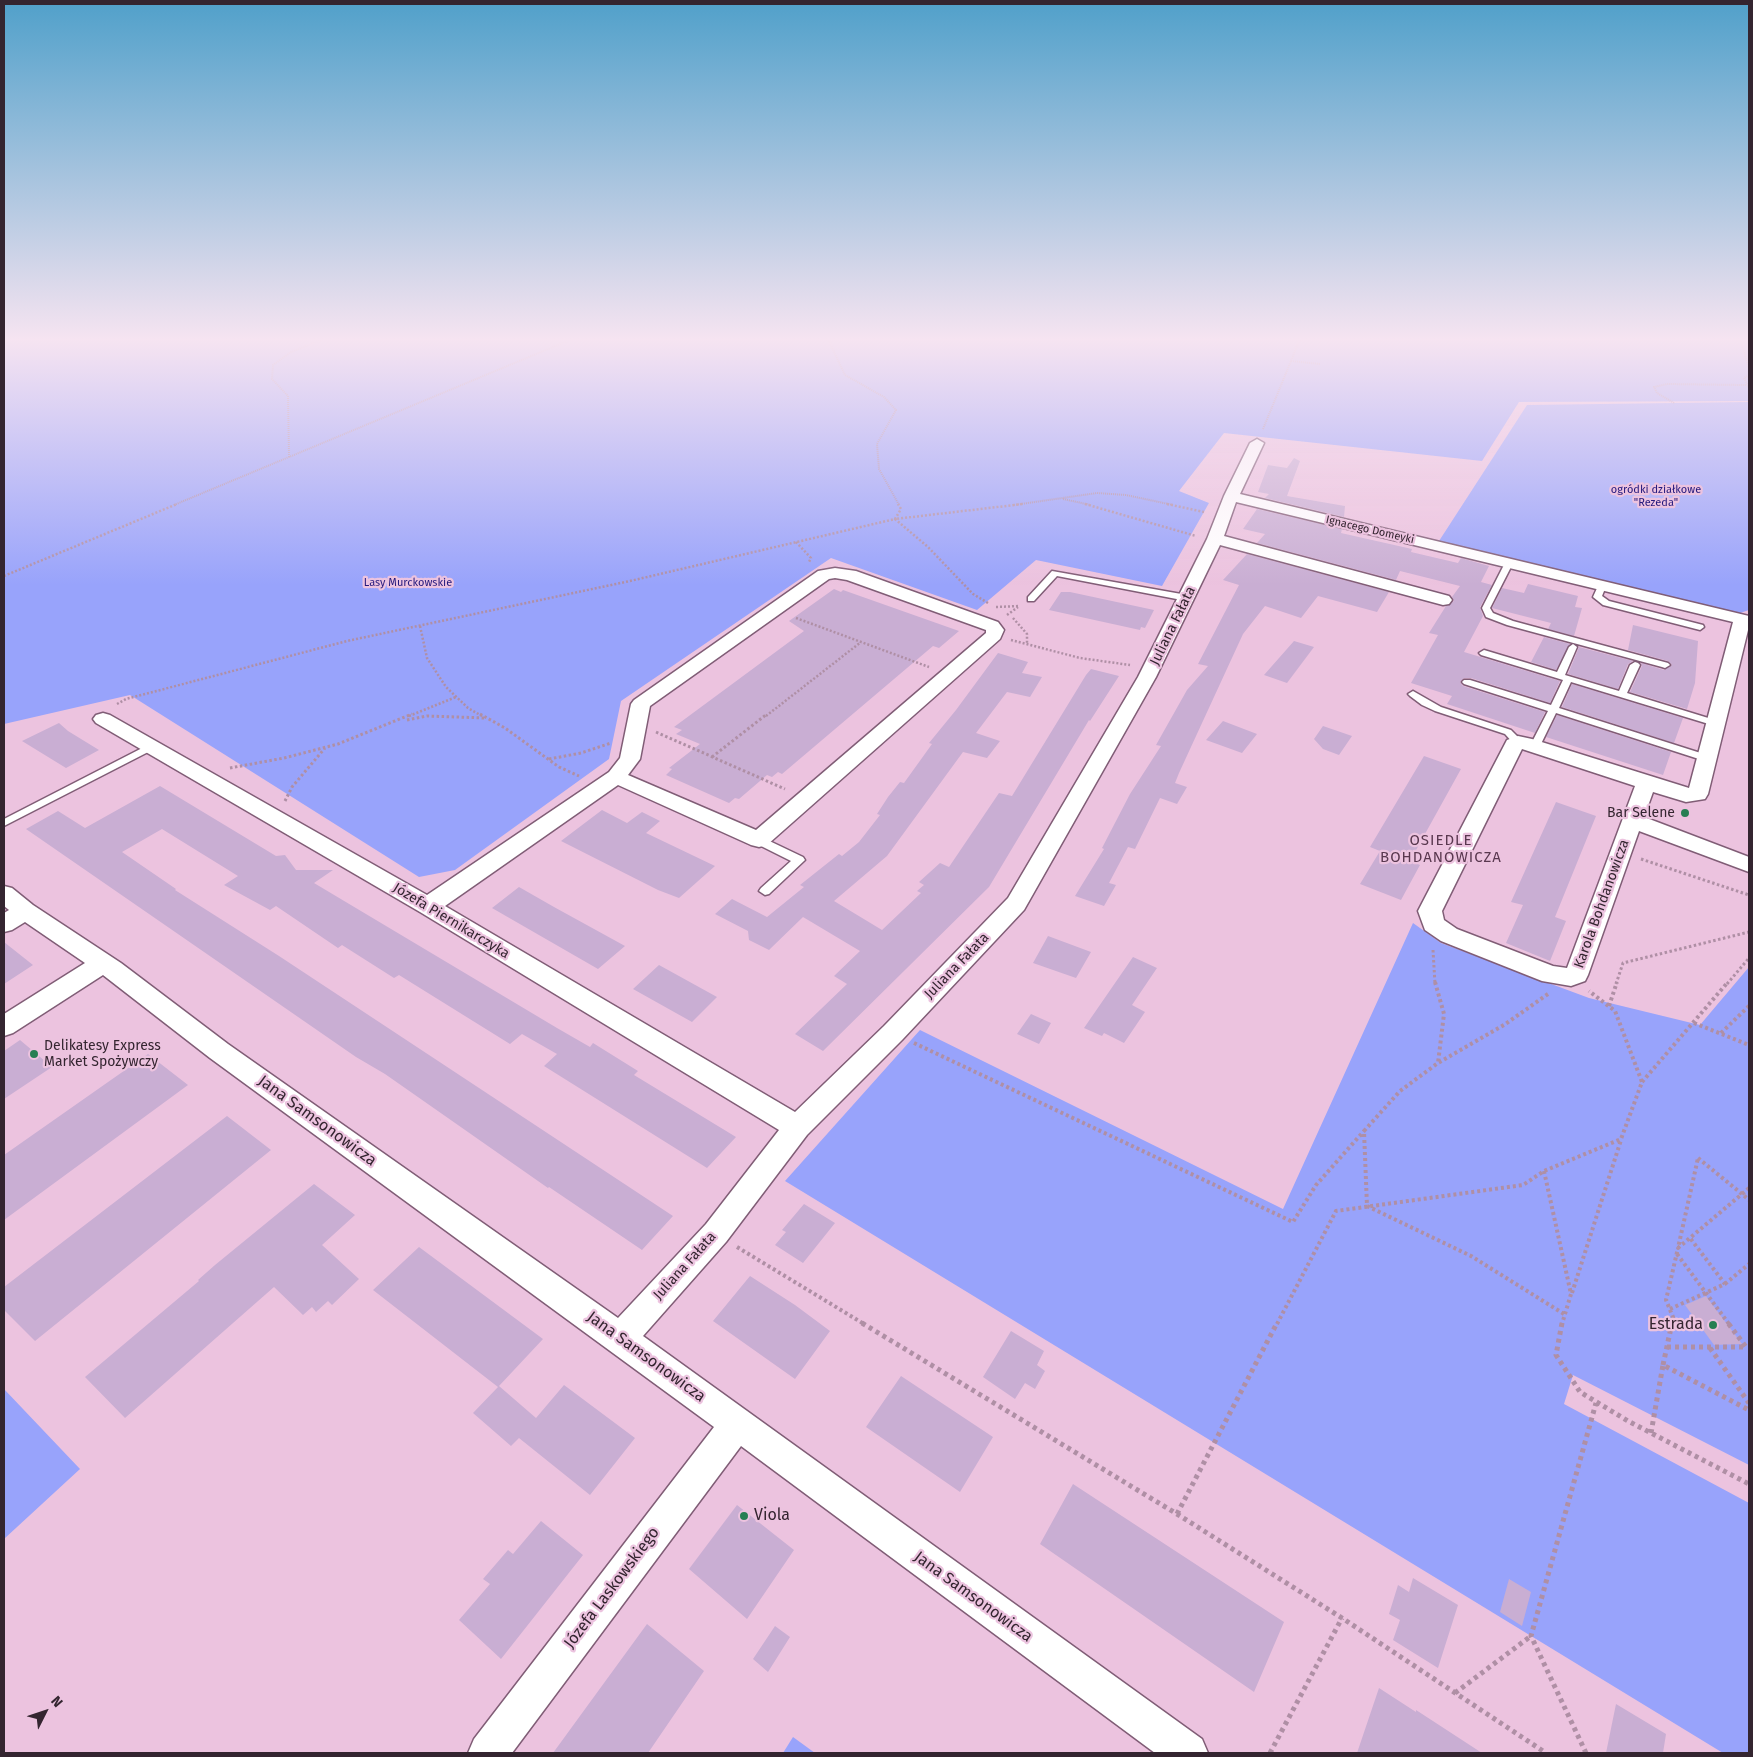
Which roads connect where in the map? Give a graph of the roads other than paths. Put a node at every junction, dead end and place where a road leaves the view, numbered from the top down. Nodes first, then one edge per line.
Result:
1 (1257, 443) road end
2 (1228, 506) junction
3 (1215, 540) junction
4 (1509, 563) junction
5 (1602, 586) junction
6 (1187, 598) junction
7 (1031, 599) road end
8 (1443, 600) dead end
9 (1746, 620) edge
10 (1700, 627) dead end
11 (1573, 646) dead end
12 (1484, 653) dead end
13 (1635, 665) dead end
14 (1666, 665) dead end
15 (1564, 677) junction
16 (1467, 682) dead end
17 (1413, 694) dead end
18 (1622, 695) junction
19 (1553, 710) junction
20 (104, 719) dead end
21 (1715, 723) junction
22 (1526, 744) junction
23 (150, 747) junction
24 (1706, 758) junction
25 (610, 782) junction
26 (1646, 783) junction
27 (1632, 821) junction
28 (4, 823) edge
29 (759, 840) junction
30 (1749, 865) edge
31 (764, 891) dead end
32 (4, 894) edge
33 (428, 906) junction
34 (14, 917) edge
35 (104, 963) junction
36 (4, 1026) edge
37 (796, 1127) junction
38 (620, 1338) junction
39 (737, 1424) junction
40 (488, 1753) edge
41 (1188, 1753) edge

1 - 2 street, Juliana Fałata
2 - 3 street, Juliana Fałata
2 - 4 street, Ignacego Domeyki
3 - 6 street, Juliana Fałata
3 - 8 street
4 - 5 street, Ignacego Domeyki
4 - 14 lane
5 - 9 street, Ignacego Domeyki
5 - 10 lane
6 - 7 lane
6 - 37 street, Juliana Fałata
9 - 21 street
11 - 15 lane
12 - 15 lane
13 - 18 lane
15 - 18 lane
15 - 19 lane
16 - 19 lane
17 - 22 lane
18 - 21 lane
19 - 22 lane
19 - 24 lane
20 - 23 street, Józefa Piernikarczyka
21 - 24 street
22 - 26 street
22 - 27 street, Karola Bohdanowicza
23 - 28 lane
23 - 33 street, Józefa Piernikarczyka
24 - 26 street
25 - 29 street
25 - 29 street
25 - 33 street
26 - 27 street, Karola Bohdanowicza
27 - 30 street
29 - 31 lane
32 - 34 street, Jana Samsonowicza
33 - 37 street, Józefa Piernikarczyka
34 - 35 street, Jana Samsonowicza
35 - 36 street
35 - 38 street, Jana Samsonowicza
37 - 38 street, Juliana Fałata
38 - 39 street, Jana Samsonowicza
39 - 40 street, Józefa Laskowskiego
39 - 41 street, Jana Samsonowicza

